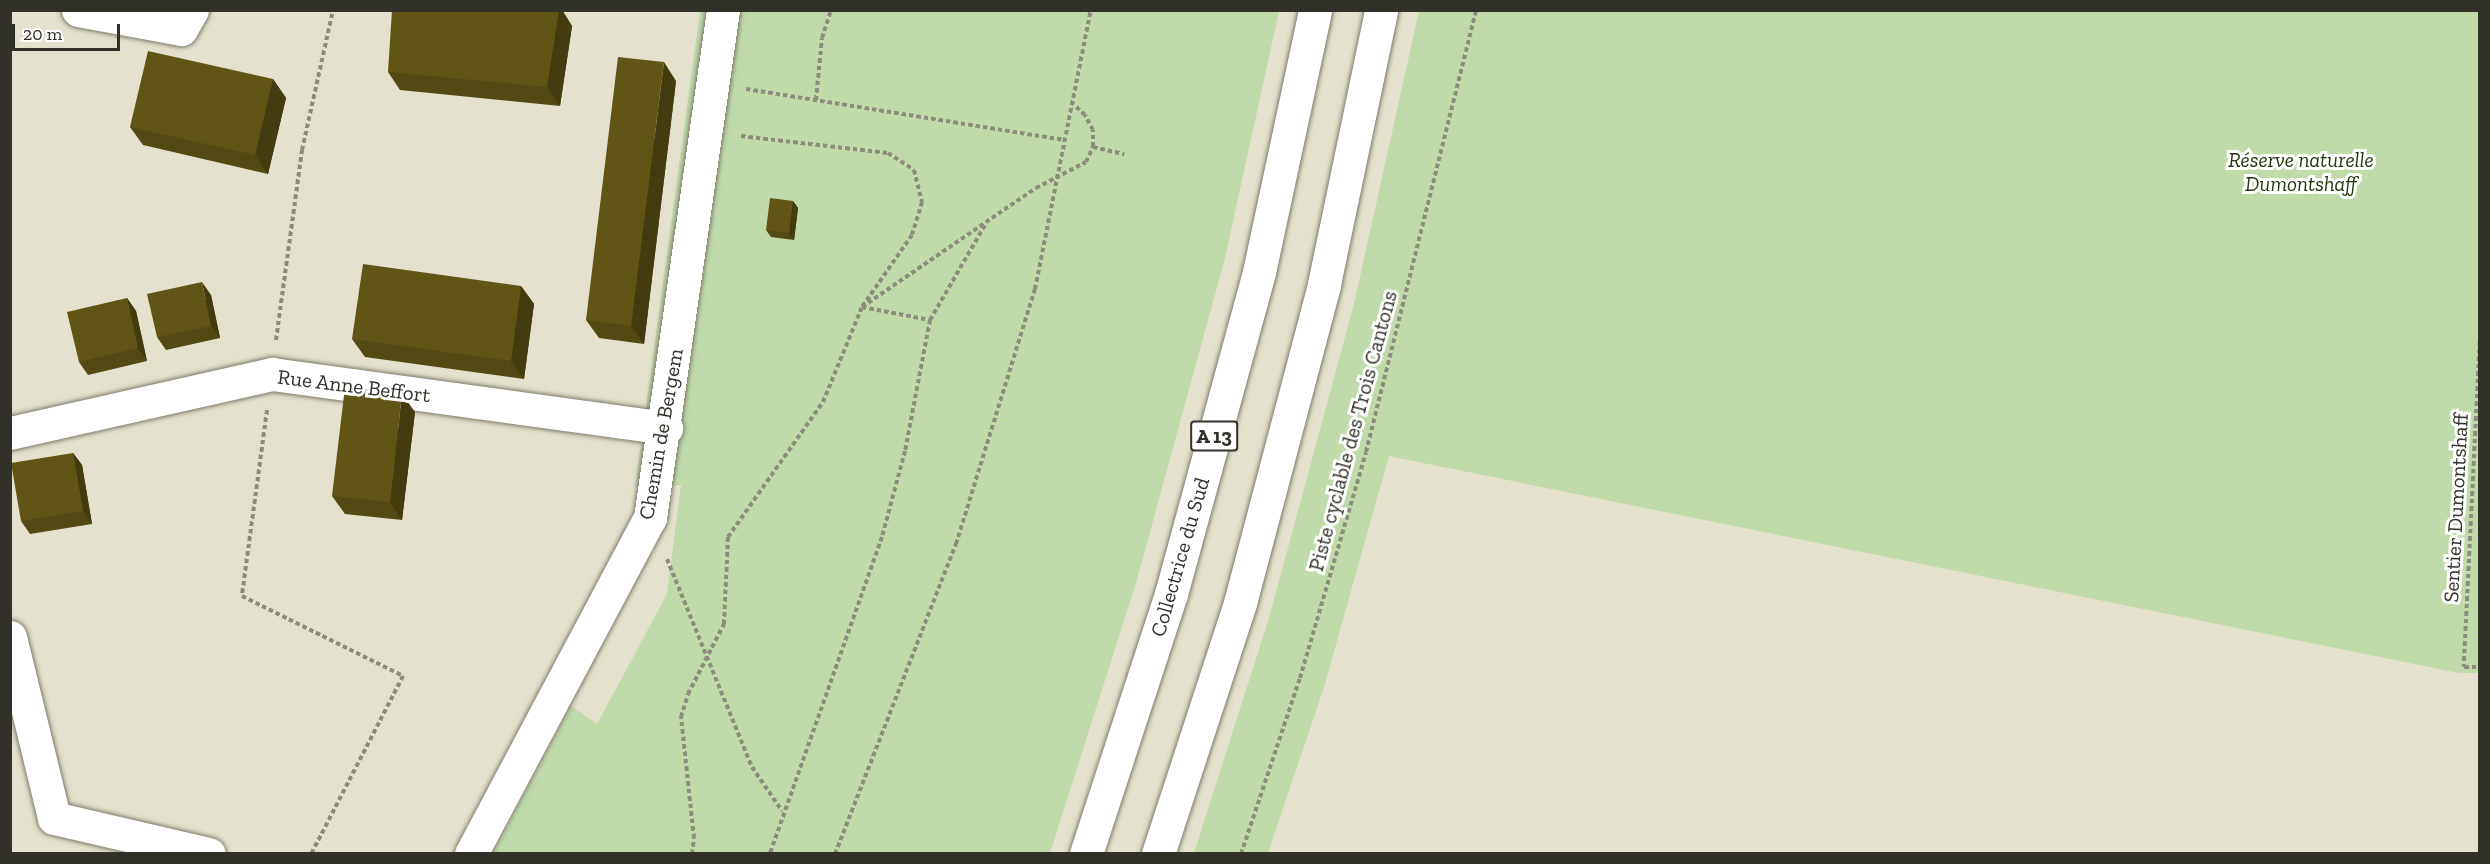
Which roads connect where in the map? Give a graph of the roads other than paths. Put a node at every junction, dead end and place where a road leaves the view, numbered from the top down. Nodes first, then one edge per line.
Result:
1 (78, 10) edge
2 (192, 10) edge
3 (723, 10) edge
4 (1315, 10) edge
5 (1381, 10) edge
6 (666, 428) junction
7 (10, 433) edge
8 (10, 637) edge
9 (209, 854) edge
10 (471, 854) edge
11 (1086, 854) edge
12 (1158, 854) edge

1 - 2 main road
3 - 6 main road, Chemin de Bergem
4 - 11 main road, Collectrice du Sud / A 13
5 - 12 main road
6 - 7 main road, Rue Anne Beffort
6 - 10 main road, Chemin de Bergem
8 - 9 main road

